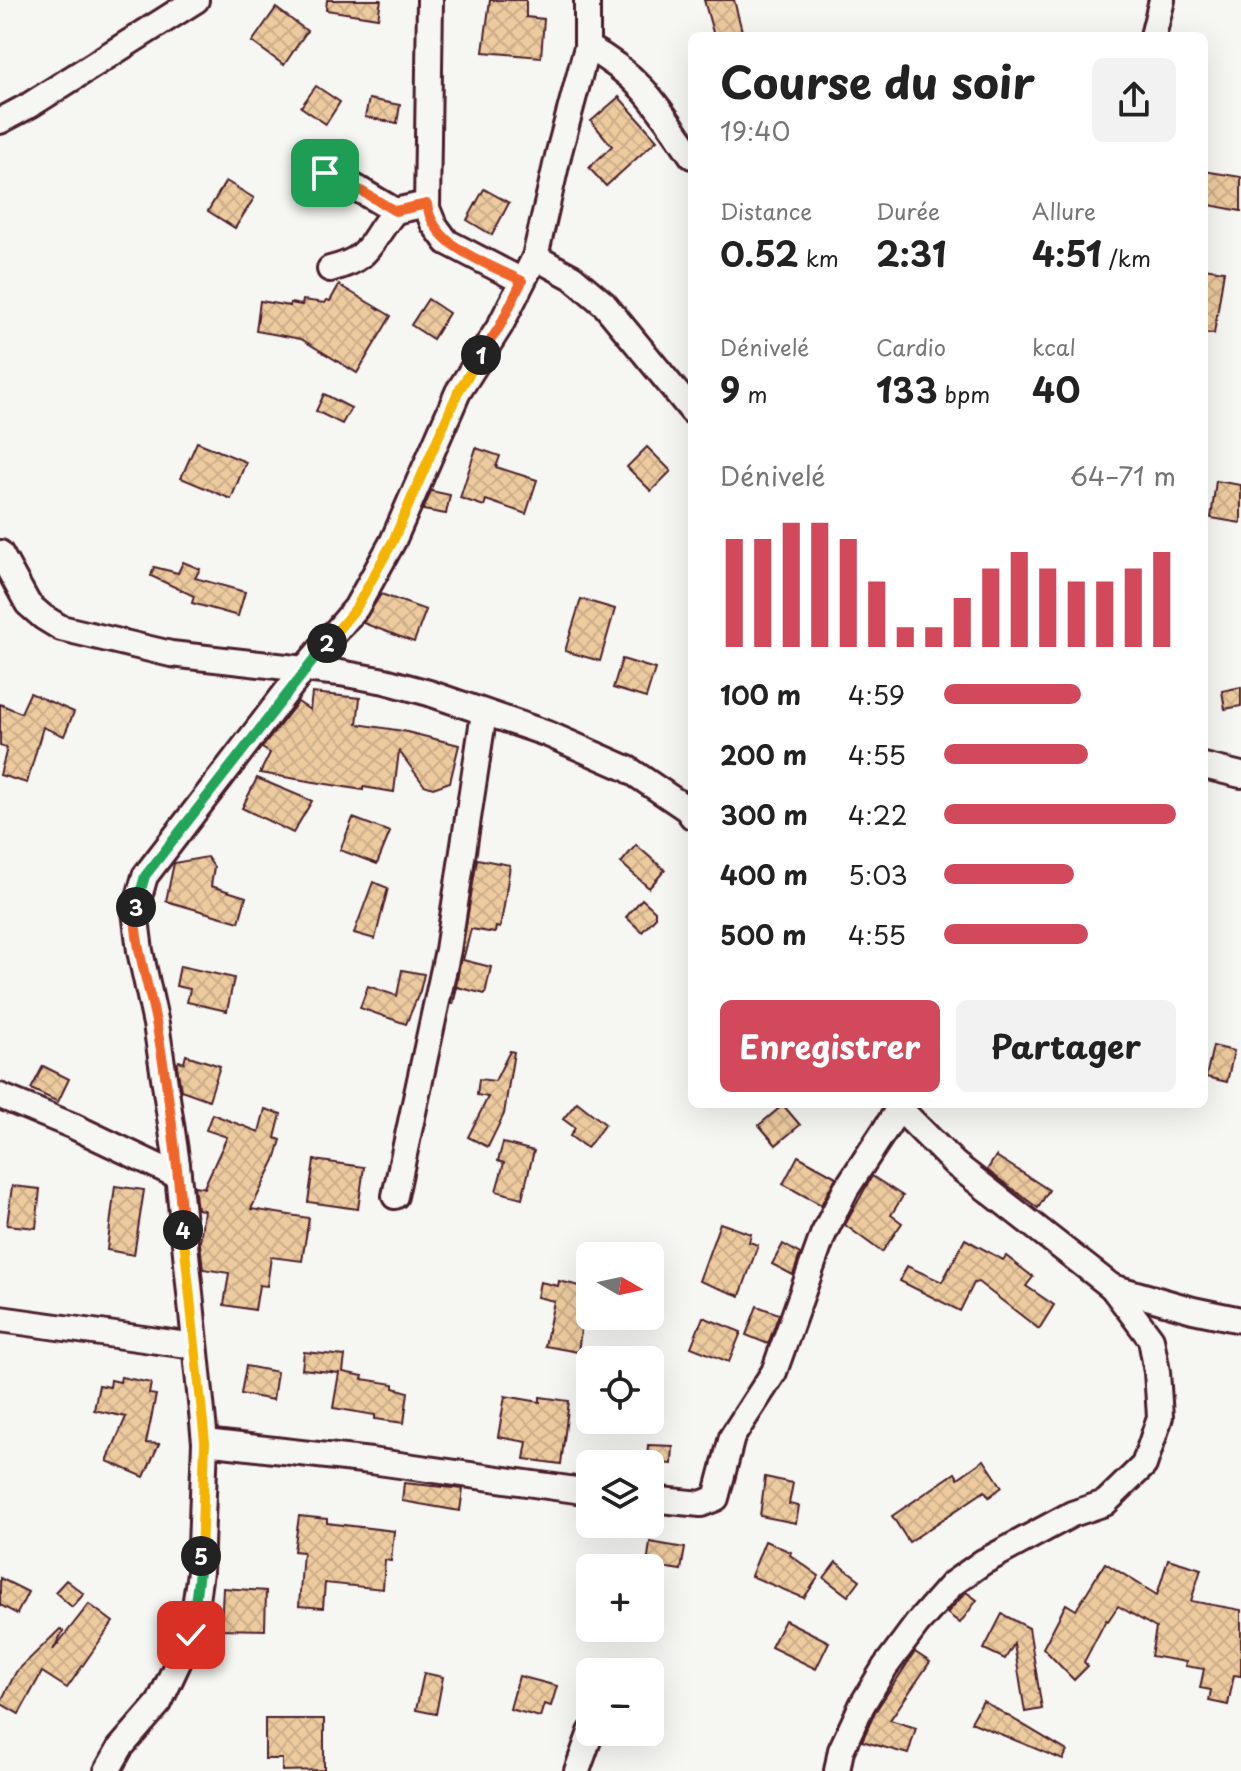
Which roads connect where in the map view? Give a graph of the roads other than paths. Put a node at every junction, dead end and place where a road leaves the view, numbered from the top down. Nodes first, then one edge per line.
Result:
1 (196, 0) edge
2 (430, 0) edge
3 (1162, 0) edge
4 (591, 2) edge
5 (1154, 32) edge
6 (587, 47) junction
7 (0, 121) edge
8 (688, 150) edge
9 (325, 173) dead end
10 (427, 204) junction
11 (395, 211) junction
12 (535, 257) junction
13 (330, 269) dead end
14 (522, 281) junction
15 (688, 406) edge
16 (0, 553) edge
17 (304, 669) junction
18 (484, 713) junction
19 (1208, 767) edge
20 (1241, 775) edge
21 (688, 810) edge
22 (0, 1096) edge
23 (897, 1108) edge
24 (901, 1108) edge
25 (178, 1176) junction
26 (395, 1196) dead end
27 (1112, 1287) junction
28 (0, 1319) edge
29 (1241, 1320) edge
30 (194, 1346) junction
31 (205, 1442) junction
32 (576, 1490) edge
33 (664, 1500) edge
34 (586, 1746) edge
35 (120, 1748) junction
36 (107, 1771) edge
37 (132, 1771) edge
38 (577, 1771) edge
39 (837, 1771) edge

1 - 7 street
2 - 10 street
3 - 5 street
4 - 6 street
6 - 8 street
6 - 12 street
9 - 11 street
10 - 11 street
10 - 14 street
11 - 13 street
12 - 14 street
12 - 15 street
14 - 17 street
16 - 17 street
17 - 18 street
17 - 25 street
18 - 21 street
18 - 26 street
19 - 20 street
22 - 25 street
23 - 33 street
24 - 27 street
25 - 30 street
27 - 29 street
27 - 39 street
28 - 30 street
30 - 31 street
31 - 32 street
31 - 35 street
34 - 38 street
35 - 36 street
35 - 37 street

